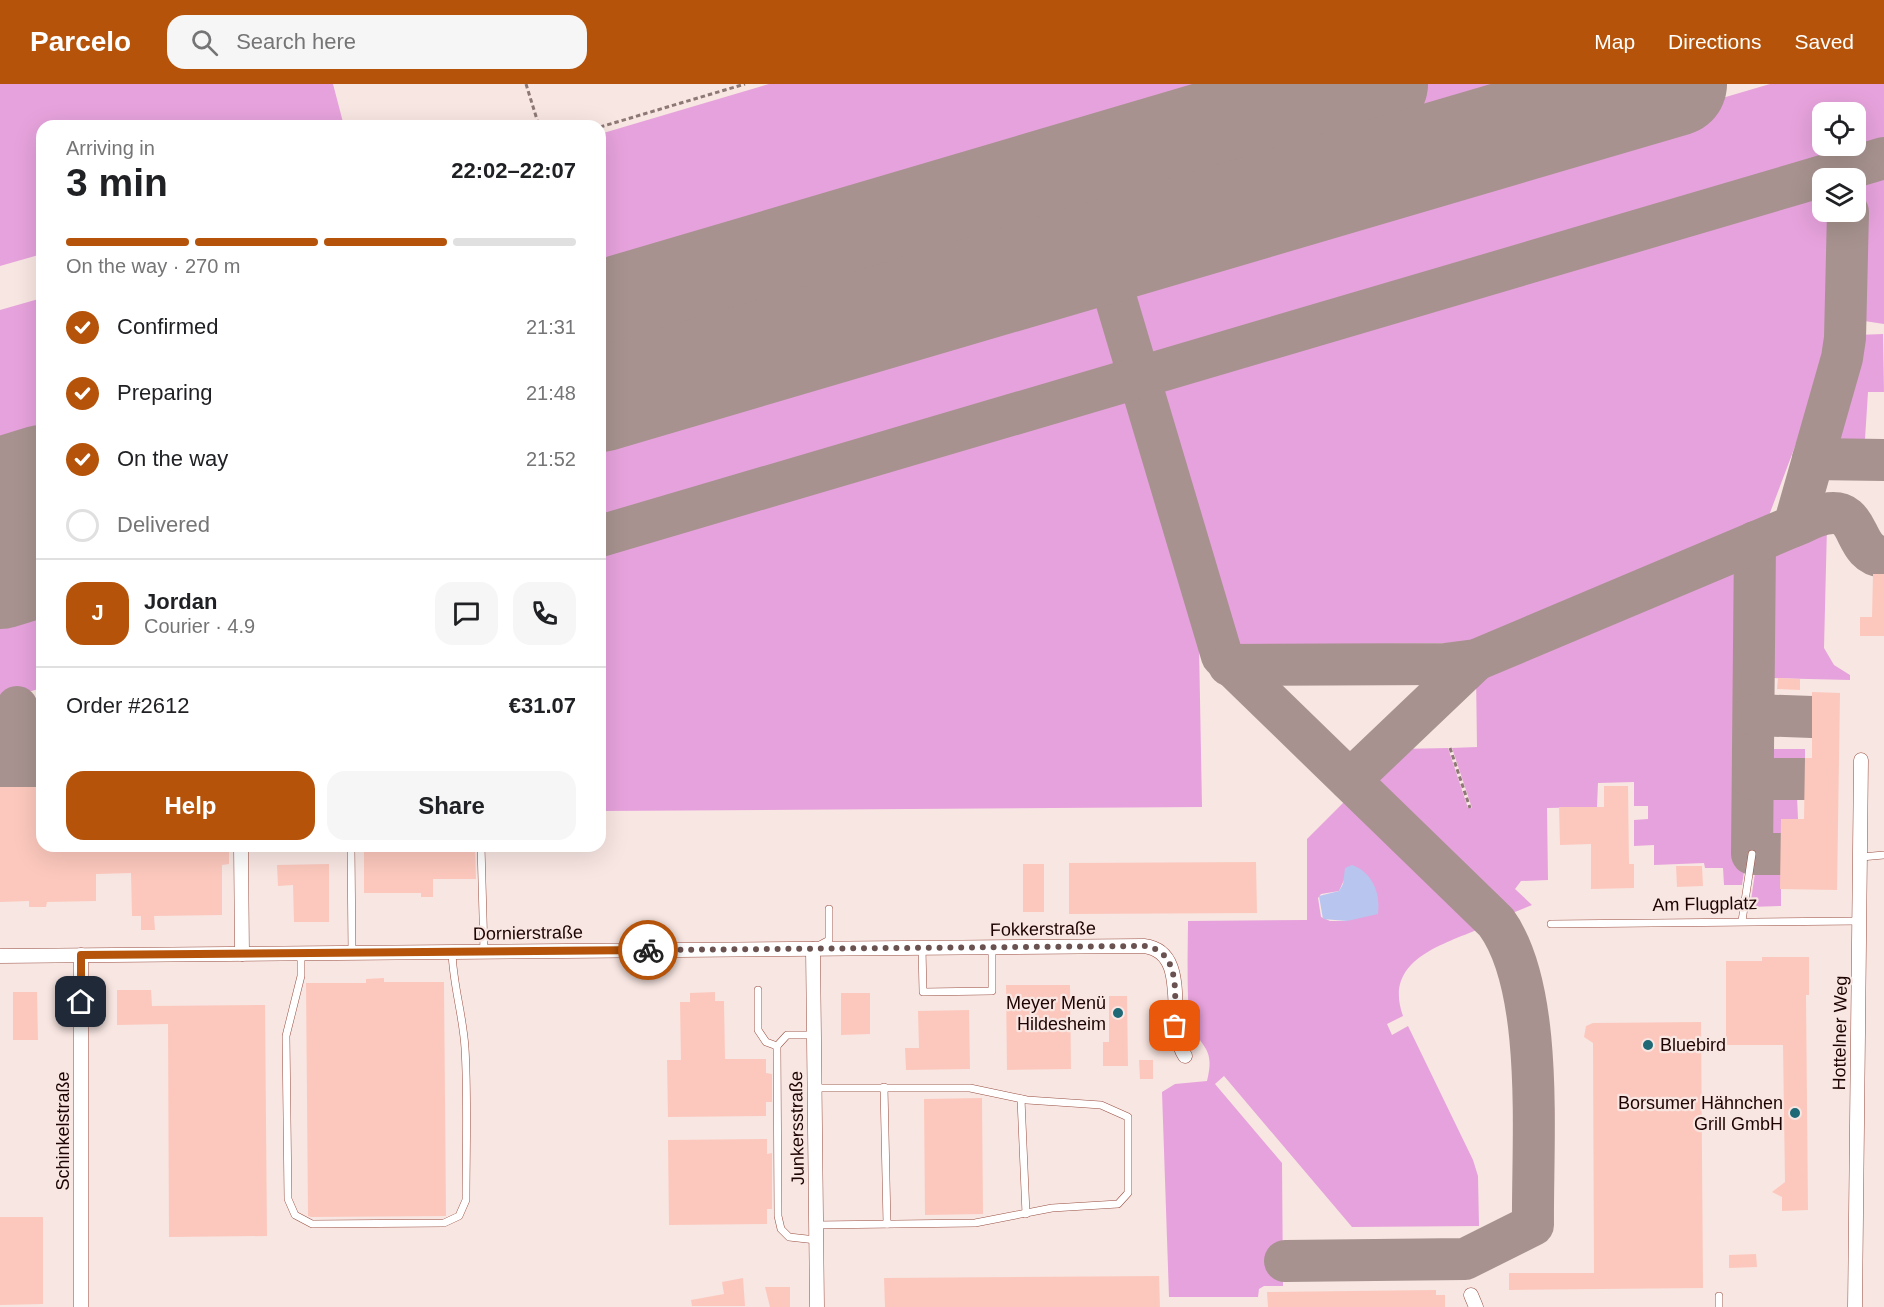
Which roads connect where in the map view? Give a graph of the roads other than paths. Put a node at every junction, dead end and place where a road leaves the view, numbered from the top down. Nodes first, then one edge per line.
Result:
1 (1861, 760) dead end
2 (241, 852) edge
3 (351, 852) edge
4 (481, 852) edge
5 (1752, 854) dead end
6 (1884, 855) edge
7 (1861, 857) junction
8 (829, 909) dead end
9 (1742, 921) junction
10 (1860, 921) junction
11 (1551, 924) dead end
12 (992, 947) junction
13 (922, 948) junction
14 (813, 949) junction
15 (452, 952) junction
16 (484, 952) junction
17 (352, 953) junction
18 (242, 954) junction
19 (301, 954) junction
20 (81, 955) junction
21 (0, 956) edge
22 (758, 990) dead end
23 (814, 1035) junction
24 (777, 1046) junction
25 (1185, 1056) dead end
26 (815, 1088) junction
27 (884, 1088) junction
28 (1021, 1099) junction
29 (1026, 1214) junction
30 (887, 1224) junction
31 (816, 1225) junction
32 (816, 1240) junction
33 (1719, 1296) dead end
34 (81, 1307) edge
35 (817, 1307) edge
36 (1719, 1307) edge
37 (1855, 1307) edge

1 - 7 street, Hottelner Weg
2 - 18 street
3 - 17 lane
4 - 16 lane
5 - 9 lane
6 - 7 lane
7 - 10 street, Hottelner Weg
8 - 14 lane
9 - 10 lane, Am Flugplatz
9 - 11 lane, Am Flugplatz
10 - 37 street, Hottelner Weg
12 - 13 street, Fokkerstraße
12 - 13 lane
12 - 25 street, Fokkerstraße
13 - 14 street, Fokkerstraße
14 - 16 street, Dornierstraße
14 - 23 street, Junkersstraße
15 - 16 street, Dornierstraße
15 - 17 street, Dornierstraße
15 - 19 lane
17 - 19 street, Dornierstraße
18 - 19 street, Dornierstraße
18 - 20 street, Dornierstraße
20 - 21 street, Dornierstraße
20 - 34 street, Schinkelstraße
22 - 24 lane
23 - 24 lane
23 - 26 street, Junkersstraße
24 - 32 lane
26 - 27 lane
26 - 31 street, Junkersstraße
27 - 28 lane
27 - 30 lane
28 - 29 lane
28 - 29 lane
29 - 30 lane
30 - 31 lane
31 - 32 street, Junkersstraße
32 - 35 street, Junkersstraße
33 - 36 lane

